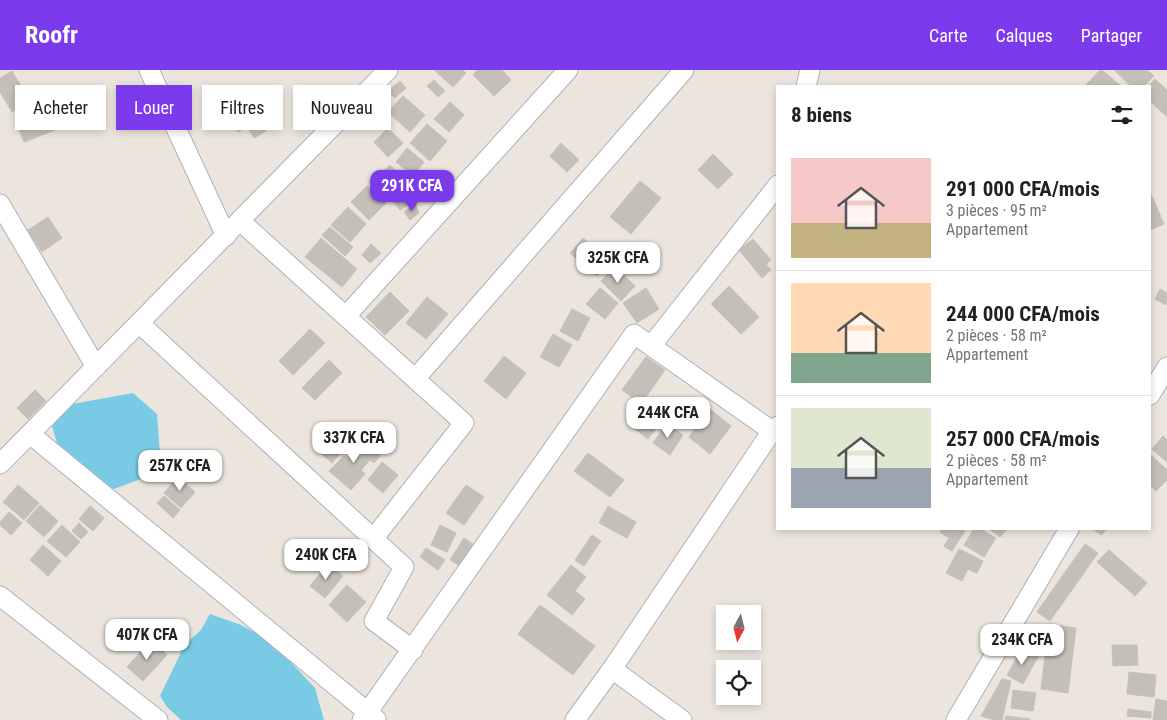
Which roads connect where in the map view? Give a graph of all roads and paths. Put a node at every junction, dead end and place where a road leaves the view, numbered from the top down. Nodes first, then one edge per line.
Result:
1 (149, 70) edge
2 (388, 70) edge
3 (568, 70) edge
4 (684, 70) edge
5 (810, 70) edge
6 (806, 85) edge
7 (776, 188) edge
8 (0, 204) edge
9 (240, 222) junction
10 (226, 236) junction
11 (346, 316) junction
12 (140, 323) junction
13 (651, 346) junction
14 (96, 367) junction
15 (1167, 367) edge
16 (415, 379) junction
17 (1151, 393) edge
18 (775, 428) edge
19 (30, 434) junction
20 (0, 464) edge
21 (1068, 530) edge
22 (373, 538) junction
23 (0, 596) edge
24 (413, 650) junction
25 (612, 668) junction
26 (369, 718) edge
27 (158, 720) edge
28 (575, 720) edge
29 (682, 720) edge
30 (956, 720) edge

1 - 10 street
2 - 9 street
3 - 11 street
4 - 16 street
5 - 6 street
7 - 13 street
8 - 14 street
9 - 10 street
9 - 11 street
10 - 12 street
11 - 16 street
12 - 14 street
12 - 22 street
13 - 18 street
13 - 24 street
14 - 19 street
15 - 17 street
16 - 22 street
18 - 25 street
19 - 20 street
19 - 26 street
21 - 30 street
22 - 24 street
23 - 27 street
24 - 26 street
25 - 28 street
25 - 29 street

